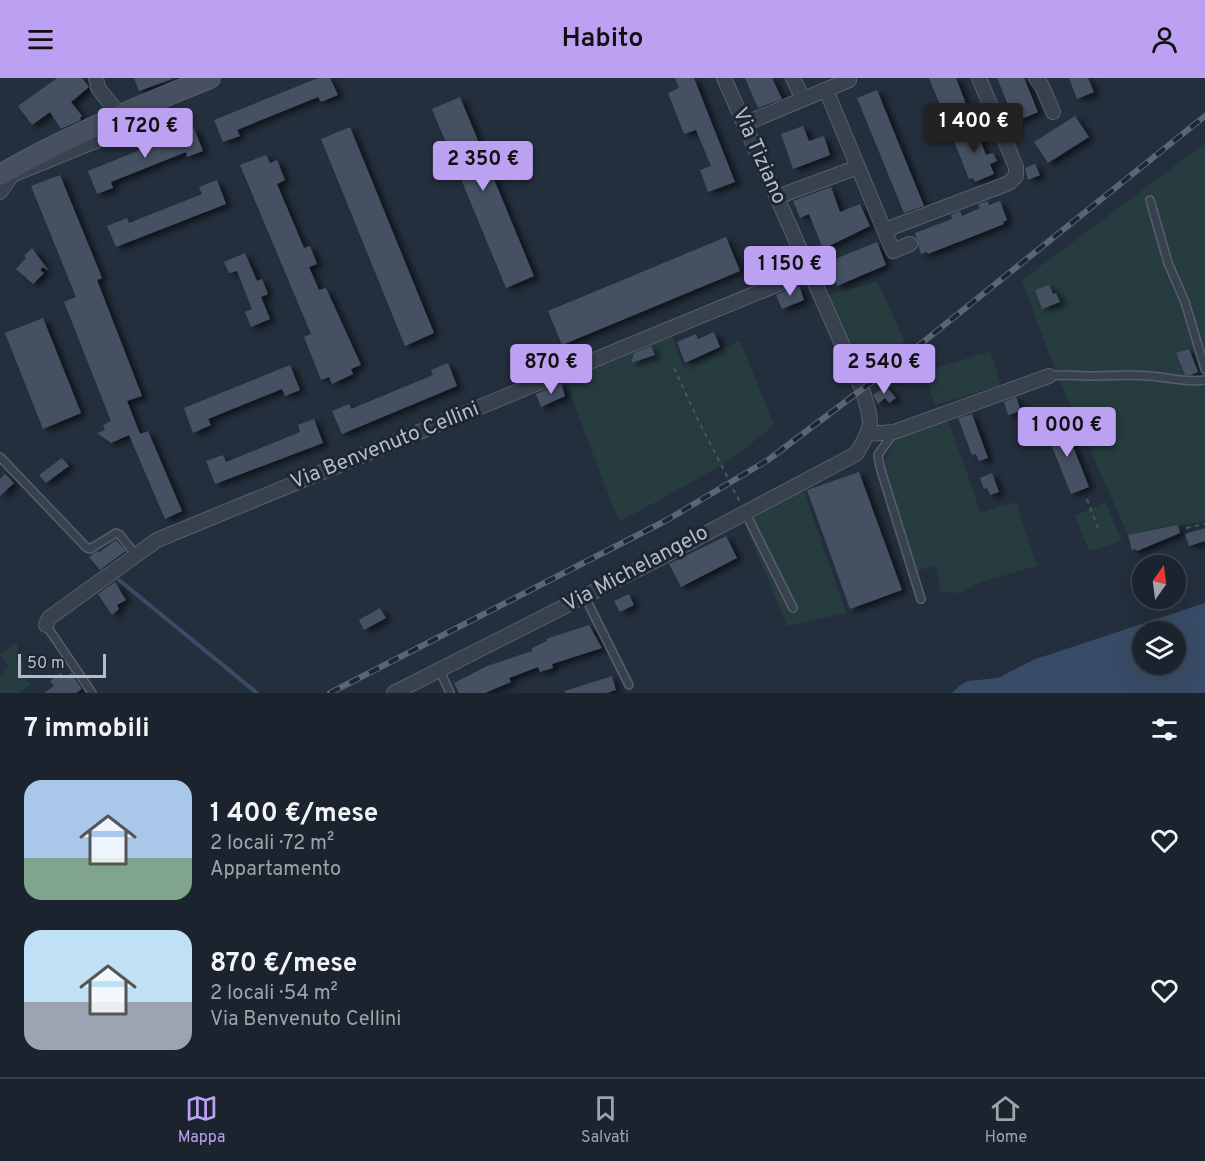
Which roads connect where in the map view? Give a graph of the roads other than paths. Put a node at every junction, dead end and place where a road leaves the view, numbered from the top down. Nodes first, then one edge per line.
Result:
1 (96, 78) edge
2 (210, 78) edge
3 (724, 78) edge
4 (793, 78) edge
5 (979, 78) edge
6 (1036, 78) edge
7 (849, 80) dead end
8 (825, 90) junction
9 (803, 99) junction
10 (145, 104) junction
11 (1053, 112) dead end
12 (119, 114) junction
13 (744, 124) junction
14 (0, 156) edge
15 (32, 156) junction
16 (858, 167) junction
17 (0, 174) edge
18 (0, 192) edge
19 (777, 197) junction
20 (1150, 200) dead end
21 (885, 230) junction
22 (910, 244) dead end
23 (810, 271) junction
24 (1205, 369) edge
25 (1049, 376) joint
26 (1205, 380) edge
27 (894, 432) junction
28 (868, 434) junction
29 (0, 457) edge
30 (745, 512) junction
31 (136, 555) junction
32 (585, 597) junction
33 (921, 599) dead end
34 (793, 608) dead end
35 (46, 625) joint
36 (437, 672) junction
37 (629, 685) dead end
38 (92, 693) edge
39 (394, 693) edge
40 (450, 693) edge

1 - 12 street
2 - 10 main road
3 - 13 street, Via Tiziano
4 - 9 street
5 - 21 street
6 - 11 street
7 - 8 street
8 - 9 street
8 - 16 street
9 - 13 street
10 - 12 main road
10 - 18 street
12 - 15 main road
13 - 19 street, Via Tiziano
14 - 15 main road
15 - 17 main road
16 - 19 street
16 - 21 street
19 - 23 street, Via Tiziano
20 - 24 lane
21 - 22 street
23 - 28 street, Via Tiziano
23 - 31 street, Via Benvenuto Cellini
25 - 26 lane
25 - 27 street
27 - 28 street
27 - 33 lane
28 - 30 street, Via Michelangelo
29 - 31 lane
30 - 32 street, Via Michelangelo
30 - 34 lane
31 - 35 street, Via Benvenuto Cellini
32 - 36 street, Via Michelangelo
32 - 37 lane
35 - 38 lane
36 - 39 street, Via Michelangelo
36 - 40 lane

